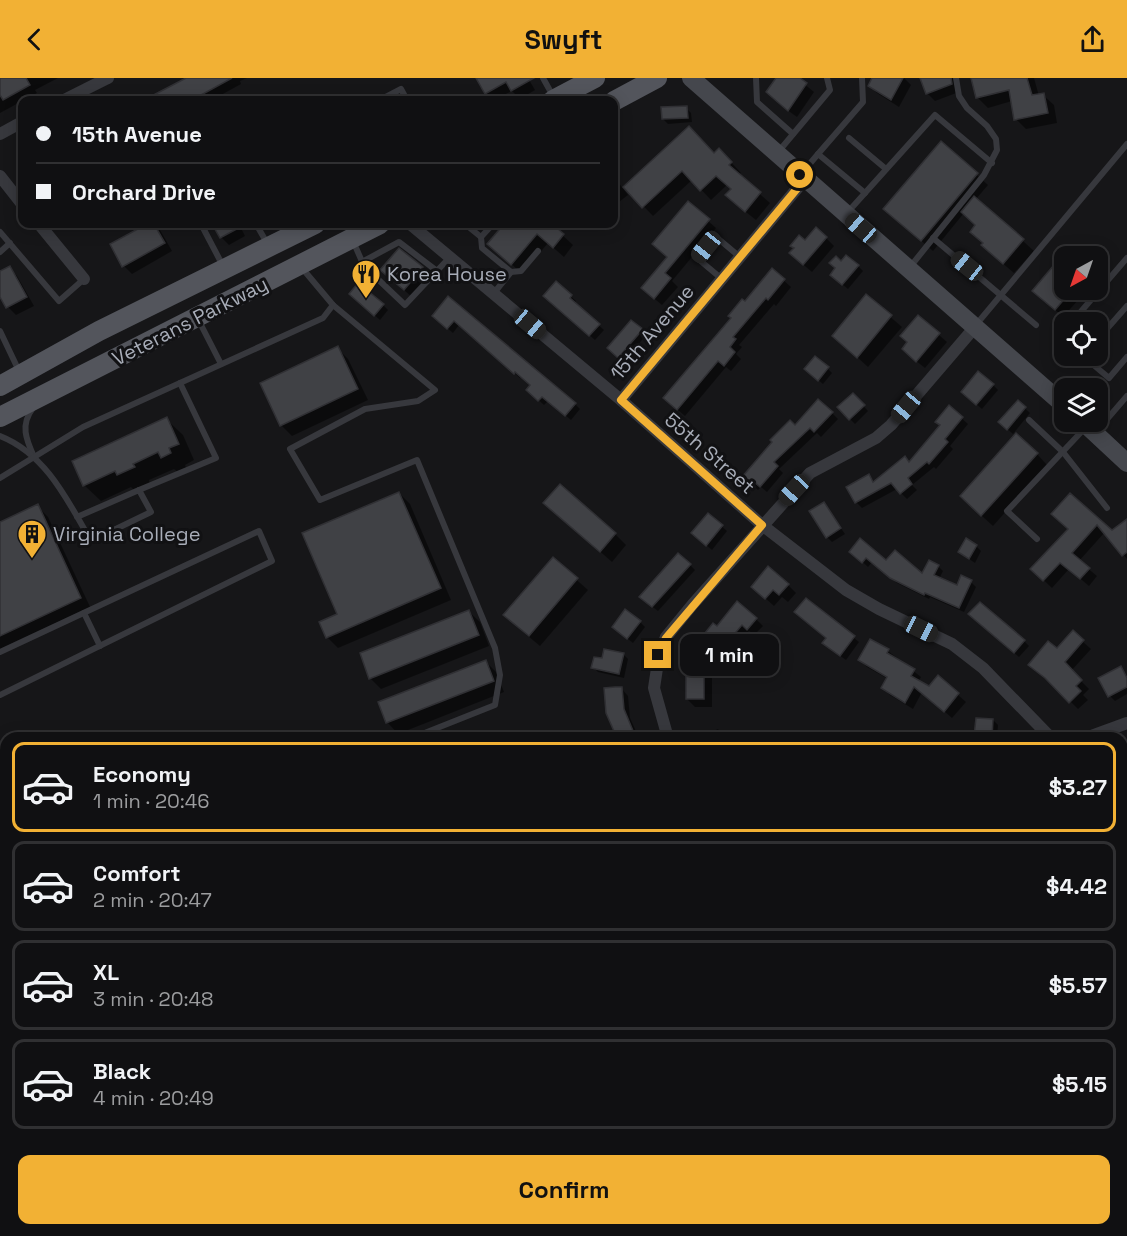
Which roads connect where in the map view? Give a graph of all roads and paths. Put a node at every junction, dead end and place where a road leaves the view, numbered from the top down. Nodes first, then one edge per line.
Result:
1 (108, 78) edge
2 (543, 78) edge
3 (657, 78) edge
4 (691, 78) edge
5 (756, 78) edge
6 (827, 78) edge
7 (862, 78) edge
8 (956, 78) edge
9 (592, 79) edge
10 (72, 96) edge
11 (388, 96) edge
12 (405, 96) edge
13 (552, 96) edge
14 (561, 96) edge
15 (618, 99) edge
16 (18, 124) edge
17 (0, 134) edge
18 (793, 134) junction
19 (849, 138) dead end
20 (1127, 144) edge
21 (776, 154) junction
22 (818, 154) junction
23 (992, 163) junction
24 (886, 169) junction
25 (0, 176) edge
26 (803, 177) junction
27 (865, 193) junction
28 (18, 199) edge
29 (846, 215) junction
30 (42, 228) edge
31 (203, 228) edge
32 (261, 228) edge
33 (307, 228) edge
34 (372, 228) edge
35 (415, 228) edge
36 (470, 228) edge
37 (489, 228) edge
38 (0, 232) edge
39 (481, 237) junction
40 (352, 238) junction
41 (933, 238) junction
42 (277, 242) junction
43 (10, 243) junction
44 (538, 251) dead end
45 (0, 252) edge
46 (450, 257) junction
47 (740, 257) junction
48 (1127, 258) edge
49 (362, 262) junction
50 (300, 265) junction
51 (224, 269) junction
52 (908, 269) junction
53 (437, 272) junction
54 (511, 272) junction
55 (84, 279) joint
56 (722, 279) junction
57 (494, 293) junction
58 (1001, 295) junction
59 (333, 305) junction
60 (1127, 306) edge
61 (1081, 312) edge
62 (197, 318) junction
63 (1036, 325) dead end
64 (975, 327) junction
65 (1108, 328) edge
66 (0, 331) edge
67 (1127, 357) edge
68 (221, 364) junction
69 (1095, 366) edge
70 (21, 375) junction
71 (180, 383) junction
72 (0, 386) edge
73 (44, 396) junction
74 (1054, 396) edge
75 (1127, 396) edge
76 (621, 400) junction
77 (1108, 412) edge
78 (0, 417) edge
79 (1029, 420) dead end
80 (1084, 432) edge
81 (1094, 432) edge
82 (0, 436) edge
83 (1063, 452) junction
84 (34, 457) junction
85 (1127, 464) edge
86 (0, 478) edge
87 (140, 490) junction
88 (1107, 508) dead end
89 (77, 517) junction
90 (762, 525) junction
91 (1037, 540) dead end
92 (84, 613) junction
93 (100, 646) junction
94 (0, 652) edge
95 (0, 695) edge
96 (1127, 723) edge
97 (427, 732) edge
98 (666, 732) edge
99 (1045, 732) edge
100 (1102, 732) edge

1 - 10 street
2 - 13 lane
3 - 15 main road
4 - 21 main road
5 - 18 lane
6 - 18 lane
7 - 22 lane
8 - 23 lane
9 - 14 main road
11 - 12 lane
16 - 17 street
18 - 21 lane
19 - 24 lane
20 - 58 lane
21 - 26 main road
22 - 26 lane
22 - 27 lane
23 - 24 lane
23 - 41 lane
24 - 27 lane
25 - 28 street
26 - 29 main road
26 - 47 street, 15th Avenue
27 - 29 lane
29 - 52 main road
30 - 55 street
31 - 51 lane
32 - 42 lane
33 - 42 main road, Veterans Parkway
34 - 40 main road, Veterans Parkway
35 - 46 street, 55th Street
36 - 39 lane
37 - 39 lane
38 - 43 lane
39 - 54 lane
40 - 49 lane
40 - 50 main road, Veterans Parkway
41 - 52 lane
41 - 58 lane
42 - 50 main road
42 - 51 main road, Veterans Parkway
43 - 45 lane
43 - 55 lane
44 - 54 lane
46 - 53 lane
46 - 57 street, 55th Street
47 - 56 street, 15th Avenue
47 - 56 lane
48 - 61 lane
49 - 53 lane
49 - 53 lane
50 - 59 lane
50 - 62 main road, Veterans Parkway
51 - 70 main road, Veterans Parkway
52 - 64 main road
54 - 57 lane
56 - 76 street, 15th Avenue
57 - 76 street, 55th Street
58 - 63 lane
58 - 64 lane
59 - 68 lane
59 - 97 lane
60 - 65 lane
62 - 68 lane
62 - 73 main road, Veterans Parkway
64 - 74 main road
64 - 90 street
66 - 70 lane
67 - 69 lane
68 - 71 lane
70 - 72 main road, Veterans Parkway
71 - 84 lane
71 - 87 lane
73 - 78 main road, Veterans Parkway
73 - 84 lane
75 - 77 lane
76 - 90 street, 55th Street
79 - 83 lane
80 - 83 lane
81 - 85 main road
82 - 84 lane
83 - 88 lane
83 - 91 lane
84 - 86 lane
84 - 89 lane
87 - 89 lane
87 - 89 lane
90 - 98 street
90 - 99 street, 55th Street
92 - 93 lane
92 - 93 lane
92 - 94 lane
93 - 95 lane
96 - 100 street

